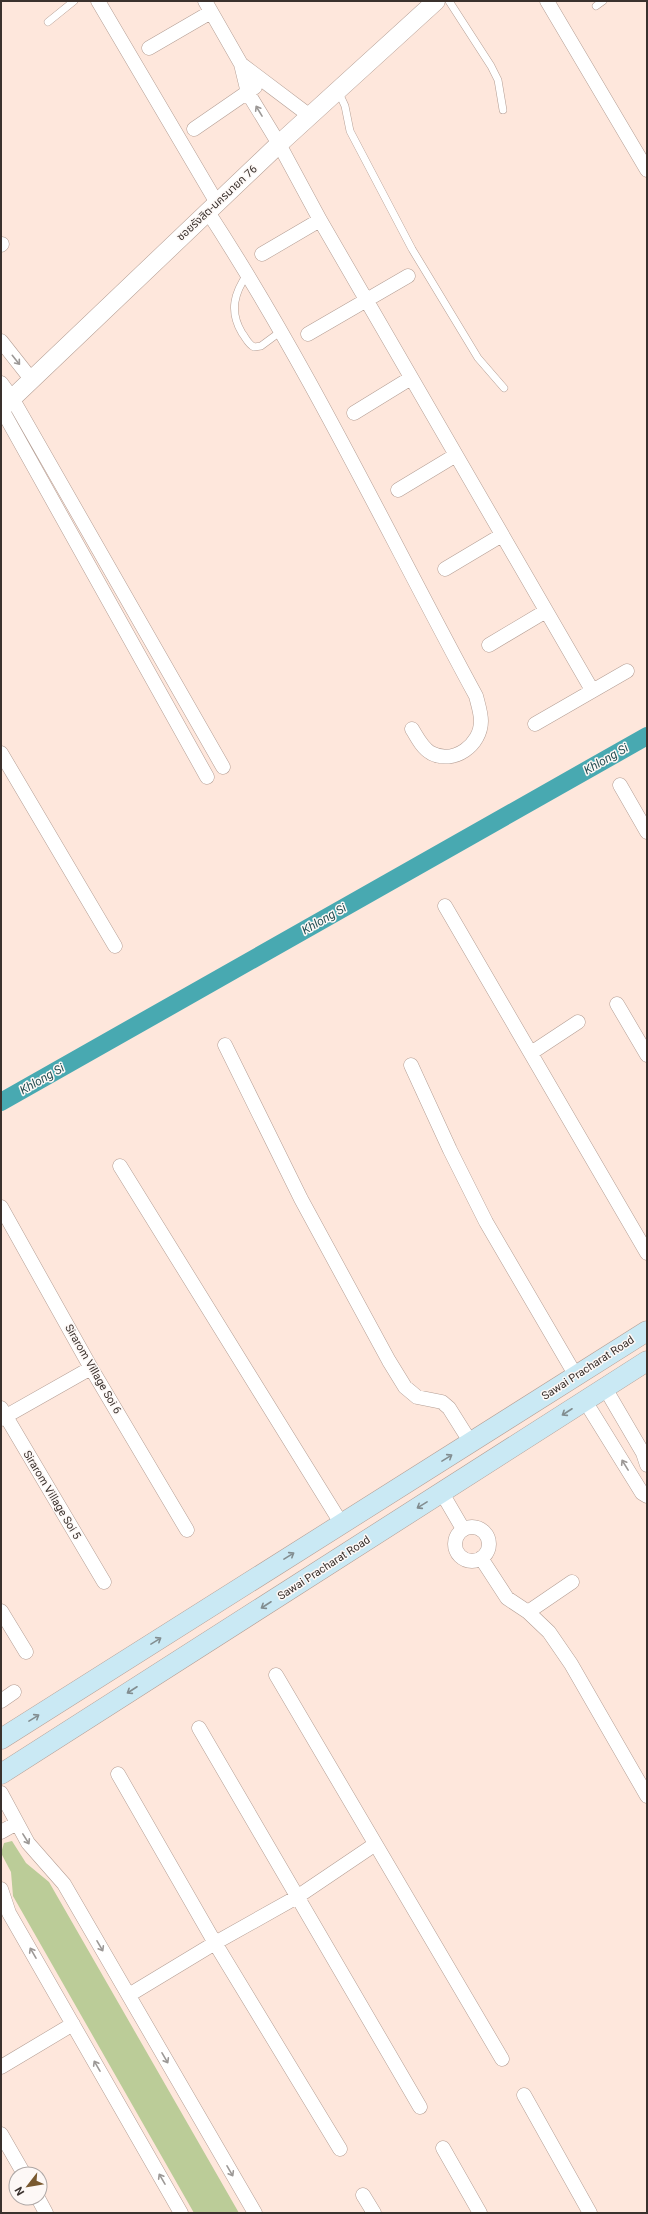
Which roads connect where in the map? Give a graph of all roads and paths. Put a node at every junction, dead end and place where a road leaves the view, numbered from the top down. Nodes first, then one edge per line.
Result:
1 (74, 1) edge
2 (98, 1) edge
3 (436, 1) edge
4 (449, 1) edge
5 (547, 1) edge
6 (603, 1) edge
7 (596, 6) dead end
8 (208, 7) edge
9 (48, 22) dead end
10 (149, 48) dead end
11 (241, 64) junction
12 (264, 81) junction
13 (338, 90) junction
14 (248, 92) junction
15 (503, 110) dead end
16 (310, 116) junction
17 (194, 129) dead end
18 (279, 144) junction
19 (647, 170) edge
20 (212, 208) junction
21 (320, 220) junction
22 (262, 254) dead end
23 (248, 273) junction
24 (408, 276) dead end
25 (366, 300) junction
26 (280, 332) junction
27 (308, 334) dead end
28 (1, 341) edge
29 (412, 378) junction
30 (31, 379) junction
31 (1, 383) edge
32 (504, 388) dead end
33 (4, 406) edge
34 (354, 413) dead end
35 (456, 455) junction
36 (398, 490) dead end
37 (502, 535) junction
38 (445, 569) dead end
39 (546, 611) junction
40 (489, 645) dead end
41 (627, 671) dead end
42 (592, 690) junction
43 (535, 724) dead end
44 (412, 729) dead end
45 (1, 752) edge
46 (223, 767) dead end
47 (207, 777) dead end
48 (620, 785) dead end
49 (647, 832) edge
50 (445, 906) dead end
51 (115, 946) dead end
52 (617, 1004) dead end
53 (578, 1022) dead end
54 (225, 1045) dead end
55 (531, 1053) junction
56 (647, 1055) edge
57 (411, 1065) dead end
58 (120, 1166) dead end
59 (1, 1207) edge
60 (647, 1253) edge
61 (647, 1330) edge
62 (647, 1361) edge
63 (91, 1368) junction
64 (576, 1376) junction
65 (605, 1388) junction
66 (585, 1401) junction
67 (2, 1414) edge
68 (471, 1443) junction
69 (647, 1465) edge
70 (442, 1493) junction
71 (647, 1496) edge
72 (341, 1523) junction
73 (463, 1529) junction
74 (187, 1530) dead end
75 (481, 1558) junction
76 (104, 1582) dead end
77 (572, 1582) dead end
78 (1, 1611) edge
79 (528, 1612) junction
80 (26, 1652) dead end
81 (132, 1655) junction
82 (276, 1675) dead end
83 (149, 1680) junction
84 (14, 1692) dead end
85 (1, 1701) edge
86 (199, 1728) dead end
87 (1, 1739) edge
88 (1, 1774) edge
89 (118, 1774) dead end
90 (1, 1793) edge
91 (647, 1796) edge
92 (17, 1823) junction
93 (1, 1832) edge
94 (374, 1845) junction
95 (1, 1889) edge
96 (296, 1896) junction
97 (215, 1943) junction
98 (129, 1995) junction
99 (73, 2024) junction
100 (502, 2059) dead end
101 (1, 2067) edge
102 (524, 2095) dead end
103 (420, 2107) dead end
104 (1, 2134) edge
105 (443, 2148) dead end
106 (340, 2149) dead end
107 (19, 2166) edge
108 (363, 2195) dead end
109 (181, 2213) edge
110 (255, 2213) edge
111 (374, 2213) edge
112 (480, 2213) edge
113 (590, 2213) edge

1 - 9 lane
2 - 20 street
3 - 13 street, ซอยรังสิต-นครนายก 76
4 - 15 lane
5 - 19 street
6 - 7 lane
8 - 10 street
8 - 11 street
11 - 12 street
11 - 14 street
12 - 14 street
12 - 16 street
13 - 16 street, ซอยรังสิต-นครนายก 76
13 - 32 lane
14 - 17 street
18 -> 14 street
16 - 18 street, ซอยรังสิต-นครนายก 76
18 - 20 street, ซอยรังสิต-นครนายก 76
18 - 21 street
20 - 23 street
20 - 30 street, ซอยรังสิต-นครนายก 76
21 - 22 street
21 - 25 street
23 - 26 street
23 - 26 lane
24 - 25 street
25 - 27 street
25 - 29 street
26 - 44 street
28 -> 30 street
29 - 34 street
29 - 35 street
30 - 33 street, ซอยรังสิต-นครนายก 76
31 - 33 street
33 - 46 street
33 - 47 street
35 - 36 street
35 - 37 street
37 - 38 street
37 - 39 street
39 - 40 street
39 - 42 street
41 - 42 street
42 - 43 street
45 - 51 street
48 - 49 street
50 - 55 street
52 - 56 street
53 - 55 street
54 - 68 street
55 - 60 street
57 - 64 street
58 - 72 street
59 - 63 street, Sirarom Village Soi 6
61 - 64 main road, Sawai Pracharat Road
62 - 65 main road, Sawai Pracharat Road
63 - 67 street
63 - 74 street, Sirarom Village Soi 6
64 - 68 main road, Sawai Pracharat Road
65 - 66 main road, Sawai Pracharat Road
65 - 69 street
66 -> 70 main road, Sawai Pracharat Road
71 -> 66 street
67 - 76 street, Sirarom Village Soi 5
72 -> 68 main road, Sawai Pracharat Road
70 - 73 street
70 -> 83 main road, Sawai Pracharat Road
81 -> 72 main road, Sawai Pracharat Road
73 - 75 street
73 - 75 street
75 - 79 street
77 - 79 street
78 - 80 street
79 - 91 street
81 - 83 main road
87 -> 81 main road, Sawai Pracharat Road
82 - 94 street
83 -> 88 main road, Sawai Pracharat Road
84 - 85 street
86 - 96 street
89 - 97 street
90 - 92 street
92 - 93 street
92 -> 98 street
94 - 96 street
94 - 100 street
99 -> 95 street
96 - 97 street
96 - 103 street
97 - 98 street
97 - 106 street
98 -> 110 street
99 - 101 street
109 -> 99 street
102 - 113 street
104 - 107 street
105 - 112 street
108 - 111 street

